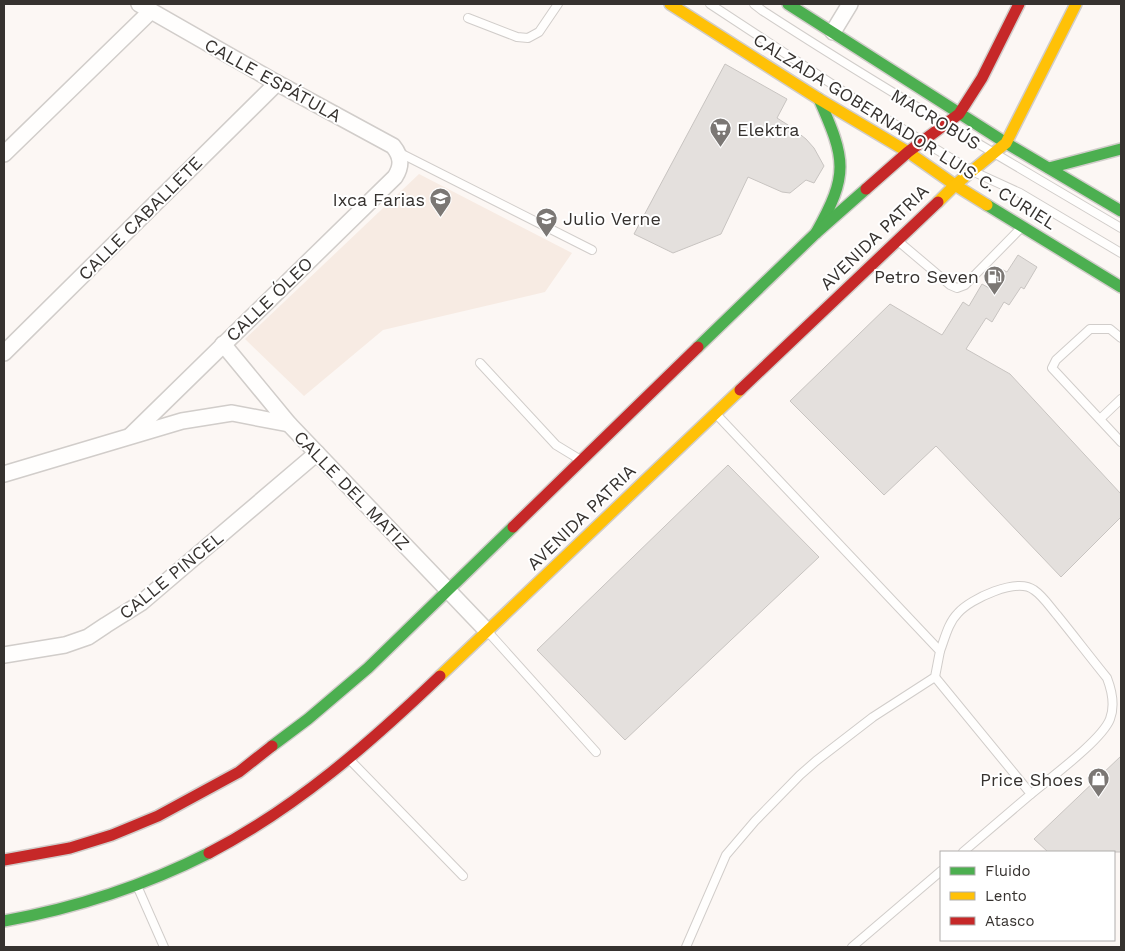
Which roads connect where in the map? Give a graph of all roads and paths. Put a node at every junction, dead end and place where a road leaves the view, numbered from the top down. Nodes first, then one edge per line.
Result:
1 (558, 4) edge
2 (670, 4) edge
3 (710, 4) edge
4 (754, 4) edge
5 (788, 4) edge
6 (850, 4) edge
7 (1019, 4) edge
8 (1076, 4) edge
9 (145, 8) edge
10 (468, 18) dead end
11 (833, 32) junction
12 (277, 83) junction
13 (819, 99) junction
14 (959, 114) junction
15 (945, 124) junction
16 (923, 141) junction
17 (1006, 142) junction
18 (1121, 149) edge
19 (908, 152) junction
20 (994, 153) junction
21 (4, 154) edge
22 (399, 156) junction
23 (1049, 168) junction
24 (972, 171) junction
25 (955, 185) junction
26 (1121, 211) edge
27 (1023, 227) junction
28 (1121, 228) edge
29 (816, 233) junction
30 (897, 240) junction
31 (592, 250) dead end
32 (1121, 254) edge
33 (1121, 287) edge
34 (1121, 338) edge
35 (223, 344) junction
36 (4, 353) edge
37 (480, 363) dead end
38 (1121, 399) edge
39 (715, 413) junction
40 (1100, 419) junction
41 (289, 424) junction
42 (131, 435) junction
43 (1121, 442) edge
44 (317, 453) junction
45 (581, 461) junction
46 (4, 474) edge
47 (447, 590) junction
48 (487, 631) junction
49 (940, 651) junction
50 (4, 655) edge
51 (935, 677) junction
52 (596, 752) dead end
53 (349, 759) junction
54 (1031, 794) junction
55 (964, 851) edge
56 (4, 860) edge
57 (940, 872) edge
58 (463, 876) dead end
59 (137, 886) junction
60 (4, 921) edge
61 (164, 947) edge
62 (686, 947) edge
63 (852, 947) edge

1 - 10 lane
2 - 13 street, CALZADA GOBERNADOR LUIS C. CURIEL
3 - 16 lane, MACROBÚS
4 - 15 lane, MACROBÚS
5 - 11 street
6 - 11 street
7 - 14 street
8 - 17 street, AVENIDA PATRIA
9 - 12 street, CALLE ESPÁTULA
9 - 21 street
11 - 14 street
12 - 22 street, CALLE ESPÁTULA
12 - 36 street, CALLE CABALLETE
13 - 19 street, CALZADA GOBERNADOR LUIS C. CURIEL
13 - 29 street
14 - 15 street
14 - 17 street
15 - 16 street
15 - 20 lane, MACROBÚS
16 - 19 street
16 - 24 lane, MACROBÚS
17 - 20 street, AVENIDA PATRIA
17 - 23 street
18 - 23 street
19 - 25 street, CALZADA GOBERNADOR LUIS C. CURIEL
19 - 29 street
20 - 24 street, AVENIDA PATRIA
20 - 28 lane, MACROBÚS
22 - 31 lane
22 - 35 street, CALLE ÓLEO
23 - 26 street
24 - 25 street, AVENIDA PATRIA
24 - 32 lane, MACROBÚS
25 - 27 street, CALZADA GOBERNADOR LUIS C. CURIEL
25 - 30 street, AVENIDA PATRIA
27 - 30 lane
27 - 33 street, CALZADA GOBERNADOR LUIS C. CURIEL
29 - 45 street
30 - 39 street, AVENIDA PATRIA
34 - 40 lane
35 - 41 street, CALLE DEL MATIZ
35 - 42 street, CALLE ÓLEO
37 - 45 lane
38 - 40 lane
39 - 48 street, AVENIDA PATRIA
39 - 49 lane
40 - 43 lane
41 - 42 street
41 - 44 street, CALLE DEL MATIZ
42 - 46 street
44 - 47 street, CALLE DEL MATIZ
44 - 50 street, CALLE PINCEL
45 - 47 street
47 - 48 street, CALLE DEL MATIZ
47 - 56 street
48 - 52 lane
48 - 53 street, AVENIDA PATRIA
49 - 51 lane
49 - 54 lane
51 - 54 lane
51 - 62 lane
53 - 58 lane
53 - 59 street, AVENIDA PATRIA
54 - 55 lane
57 - 63 lane
59 - 60 street, AVENIDA PATRIA
59 - 61 lane

